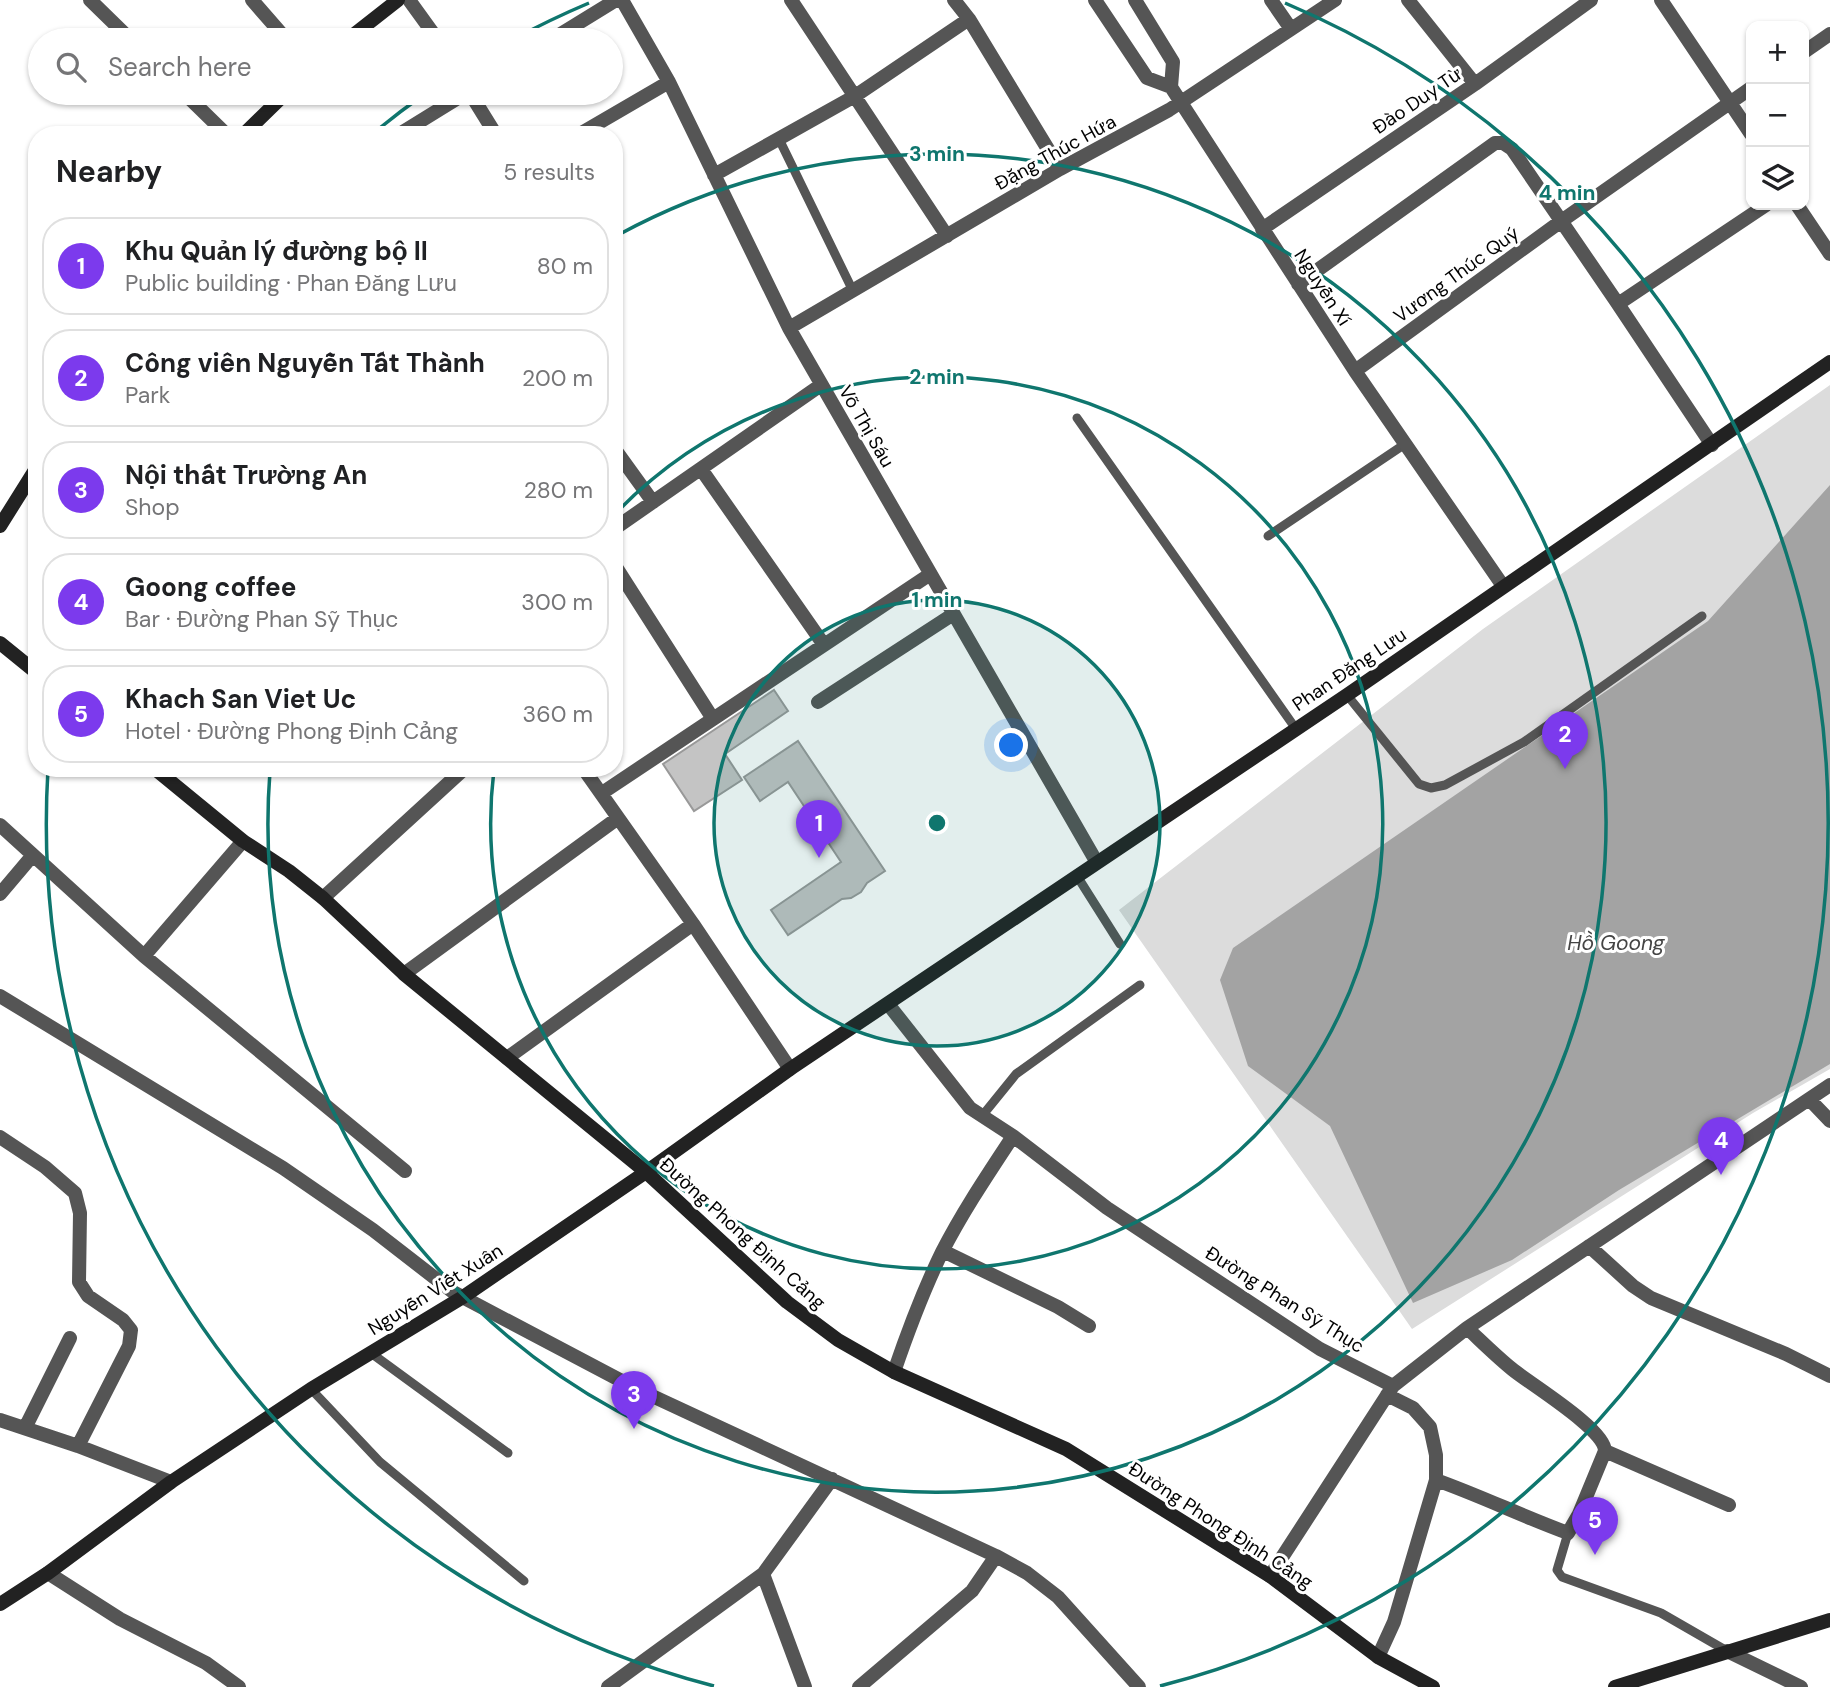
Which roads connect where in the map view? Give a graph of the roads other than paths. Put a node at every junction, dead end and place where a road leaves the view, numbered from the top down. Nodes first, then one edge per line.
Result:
1 (90, 0) edge
2 (252, 0) edge
3 (409, 0) edge
4 (616, 0) edge
5 (622, 0) edge
6 (791, 0) edge
7 (954, 0) edge
8 (1095, 0) edge
9 (1135, 0) edge
10 (1271, 0) edge
11 (1335, 0) edge
12 (1408, 0) edge
13 (1591, 0) edge
14 (1661, 0) edge
15 (390, 2) edge
16 (969, 19) junction
17 (119, 28) edge
18 (276, 28) edge
19 (361, 28) edge
20 (429, 28) edge
21 (570, 28) edge
22 (1291, 29) junction
23 (1830, 34) edge
24 (1809, 49) edge
25 (669, 82) junction
26 (1475, 84) junction
27 (1171, 88) junction
28 (1746, 92) edge
29 (855, 96) junction
30 (1181, 102) junction
31 (1731, 102) junction
32 (196, 105) edge
33 (275, 105) edge
34 (448, 105) edge
35 (476, 105) edge
36 (218, 126) edge
37 (256, 126) edge
38 (413, 126) edge
39 (490, 126) edge
40 (593, 126) edge
41 (1746, 126) edge
42 (779, 139) junction
43 (1060, 169) junction
44 (714, 175) junction
45 (1759, 210) edge
46 (1800, 210) edge
47 (1560, 222) junction
48 (1262, 229) junction
49 (947, 236) junction
50 (1830, 254) edge
51 (1298, 284) junction
52 (853, 291) junction
53 (1618, 304) junction
54 (789, 328) junction
55 (1830, 362) edge
56 (1355, 371) junction
57 (821, 385) junction
58 (1076, 418) dead end
59 (1405, 444) junction
60 (1712, 445) junction
61 (623, 460) edge
62 (701, 469) junction
63 (28, 481) edge
64 (653, 502) junction
65 (623, 524) edge
66 (0, 526) edge
67 (1268, 536) dead end
68 (929, 575) junction
69 (623, 578) edge
70 (1503, 586) junction
71 (952, 615) junction
72 (1702, 616) dead end
73 (0, 643) edge
74 (824, 645) junction
75 (28, 666) edge
76 (1347, 695) junction
77 (818, 702) dead end
78 (713, 719) junction
79 (1296, 729) junction
80 (165, 777) edge
81 (455, 777) edge
82 (590, 777) edge
83 (602, 793) junction
84 (618, 818) junction
85 (0, 825) edge
86 (243, 841) junction
87 (33, 855) junction
88 (1096, 861) junction
89 (1077, 876) junction
90 (0, 894) edge
91 (323, 898) junction
92 (693, 924) junction
93 (1120, 944) dead end
94 (144, 956) junction
95 (404, 974) junction
96 (1140, 985) dead end
97 (0, 996) edge
98 (888, 1004) junction
99 (507, 1058) junction
100 (790, 1069) junction
101 (1830, 1085) edge
102 (1810, 1099) junction
103 (982, 1116) junction
104 (1830, 1121) edge
105 (1013, 1136) junction
106 (0, 1137) edge
107 (405, 1171) dead end
108 (646, 1172) junction
109 (1589, 1246) junction
110 (943, 1251) junction
111 (463, 1297) junction
112 (1088, 1326) dead end
113 (1467, 1328) junction
114 (70, 1338) dead end
115 (371, 1353) junction
116 (894, 1372) junction
117 (1830, 1376) edge
118 (311, 1389) junction
119 (1390, 1391) junction
120 (0, 1420) edge
121 (25, 1428) junction
122 (78, 1446) junction
123 (1605, 1451) junction
124 (508, 1453) dead end
125 (832, 1479) junction
126 (1436, 1480) junction
127 (172, 1482) junction
128 (1729, 1505) dead end
129 (1569, 1533) junction
130 (996, 1556) junction
131 (48, 1573) junction
132 (763, 1574) junction
133 (1270, 1576) junction
134 (524, 1581) dead end
135 (0, 1604) edge
136 (1830, 1620) edge
137 (1727, 1651) junction
138 (1378, 1657) junction
139 (1776, 1682) edge
140 (239, 1687) edge
141 (608, 1687) edge
142 (805, 1687) edge
143 (859, 1687) edge
144 (1139, 1687) edge
145 (1433, 1687) edge
146 (1615, 1687) edge
147 (1801, 1687) edge

1 - 17 street
2 - 18 street
3 - 20 street
4 - 21 street
5 - 25 street, Võ Thị Sáu
6 - 29 street
7 - 16 street
8 - 27 street
9 - 27 street
10 - 22 street
11 - 22 street, Đặng Thúc Hứa
12 - 26 street
13 - 26 street, Đào Duy Từ
14 - 31 street
15 - 19 street
16 - 29 street
16 - 43 street
22 - 30 street, Đặng Thúc Hứa
23 - 24 street
25 - 40 street
25 - 44 street, Võ Thị Sáu
26 - 48 street, Đào Duy Từ
27 - 30 street, Nguyễn Xí
28 - 31 street, Vương Thúc Quý
29 - 42 street
29 - 49 street
30 - 43 street, Đặng Thúc Hứa
30 - 48 street, Nguyễn Xí
31 - 41 street
31 - 47 street, Vương Thúc Quý
32 - 36 street
33 - 37 street
34 - 38 street
35 - 39 street
42 - 44 street
42 - 52 lane
43 - 49 street, Đặng Thúc Hứa
44 - 54 street, Võ Thị Sáu
45 - 53 street
46 - 50 street
47 - 51 street
47 - 53 street
47 - 56 street, Vương Thúc Quý
48 - 51 street, Nguyễn Xí
49 - 52 street, Đặng Thúc Hứa
51 - 56 street, Nguyễn Xí
52 - 54 street, Đặng Thúc Hứa
53 - 60 street
54 - 57 street, Võ Thị Sáu
55 - 60 street, Phan Đăng Lưu
56 - 59 street, Nguyễn Xí
57 - 62 street
57 - 68 street, Võ Thị Sáu
58 - 79 lane
59 - 67 lane
59 - 70 street, Nguyễn Xí
60 - 70 street, Phan Đăng Lưu
61 - 64 street
62 - 64 street
62 - 74 street
63 - 66 street
64 - 65 street
68 - 71 street, Võ Thị Sáu
68 - 74 street
69 - 78 street
70 - 76 street, Phan Đăng Lưu
71 - 77 street
71 - 88 street, Võ Thị Sáu
72 - 76 lane
73 - 75 street
74 - 78 street
76 - 79 street, Phan Đăng Lưu
78 - 83 street
79 - 88 street, Phan Đăng Lưu
80 - 86 street, Đường Phong Định Cảng
81 - 91 street
82 - 83 street
83 - 84 street
84 - 92 street
84 - 95 street
85 - 87 street
86 - 91 street, Đường Phong Định Cảng
86 - 94 street
87 - 90 street
87 - 94 street
88 - 89 street, Phan Đăng Lưu
89 - 93 lane
89 - 98 street, Phan Đăng Lưu
91 - 95 street, Đường Phong Định Cảng
92 - 99 street
92 - 100 street
94 - 107 street
95 - 99 street, Đường Phong Định Cảng
96 - 103 lane
97 - 111 street
98 - 100 street, Nguyễn Viết Xuân
98 - 103 street, Đường Phan Sỹ Thục
99 - 108 street, Đường Phong Định Cảng
100 - 108 street, Nguyễn Viết Xuân
101 - 102 street
102 - 104 street
102 - 109 street
103 - 105 street, Đường Phan Sỹ Thục
105 - 110 street
105 - 119 street, Đường Phan Sỹ Thục
106 - 122 street
108 - 111 street, Nguyễn Viết Xuân
108 - 116 street, Đường Phong Định Cảng
109 - 113 street
109 - 117 street
110 - 112 street
110 - 116 street
111 - 115 street, Nguyễn Viết Xuân
111 - 125 street
113 - 119 street
113 - 123 street
114 - 121 street
115 - 118 street, Nguyễn Viết Xuân
115 - 124 lane
116 - 133 street, Đường Phong Định Cảng
118 - 127 street, Nguyễn Viết Xuân
118 - 134 lane
119 - 126 street, Đường Phan Sỹ Thục
119 - 133 street
120 - 121 street
121 - 122 street
122 - 127 street
123 - 128 street
123 - 129 street
125 - 130 street
125 - 132 street
126 - 129 street
126 - 138 street, Đường Phan Sỹ Thục
127 - 131 street, Nguyễn Viết Xuân
129 - 137 lane
130 - 143 street
130 - 144 street
131 - 135 street, Nguyễn Viết Xuân
131 - 140 street
132 - 141 street
132 - 142 street
133 - 138 street, Đường Phong Định Cảng
136 - 137 street
137 - 139 street
137 - 146 street
138 - 145 street, Đường Phong Định Cảng
139 - 147 street

